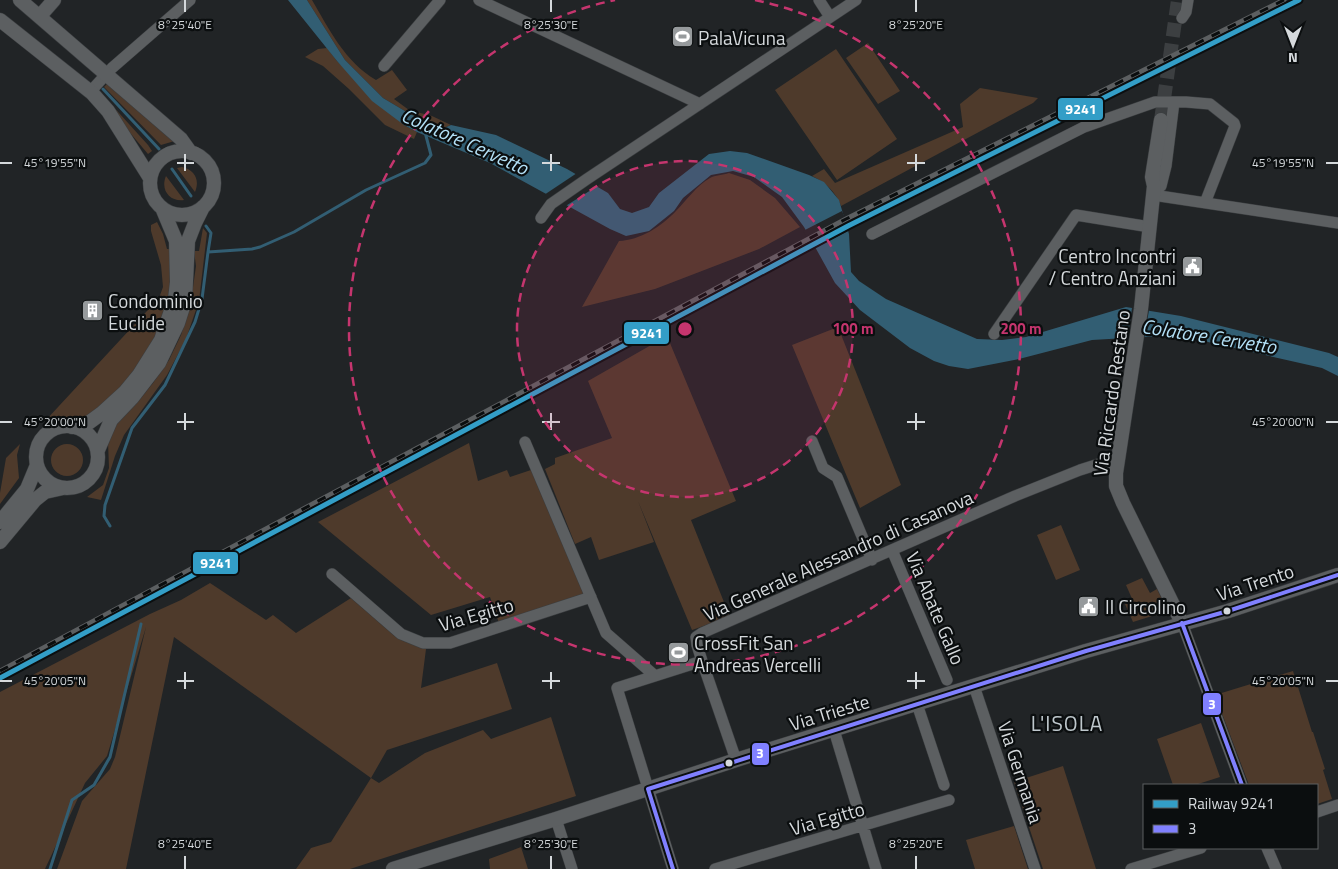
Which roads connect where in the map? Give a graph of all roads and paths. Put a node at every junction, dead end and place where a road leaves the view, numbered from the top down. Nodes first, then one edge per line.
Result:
1 (20, 0) edge
2 (54, 0) edge
3 (190, 0) edge
4 (440, 0) edge
5 (479, 0) edge
6 (820, 0) edge
7 (856, 0) edge
8 (1188, 0) edge
9 (40, 16) junction
10 (830, 17) junction
11 (1182, 18) dead end
12 (0, 20) edge
13 (384, 66) dead end
14 (105, 75) junction
15 (90, 92) junction
16 (1174, 102) junction
17 (700, 104) junction
18 (1161, 120) tunnel mouth
19 (191, 152) junction
20 (150, 178) junction
21 (1153, 193) junction
22 (1206, 203) junction
23 (204, 207) junction
24 (163, 210) junction
25 (541, 218) dead end
26 (1338, 223) edge
27 (1150, 227) junction
28 (872, 234) dead end
29 (994, 334) dead end
30 (72, 427) junction
31 (812, 441) dead end
32 (524, 442) dead end
33 (98, 450) junction
34 (1116, 463) junction
35 (37, 465) junction
36 (63, 488) junction
37 (0, 522) edge
38 (0, 542) edge
39 (892, 550) junction
40 (872, 560) junction
41 (332, 574) dead end
42 (1338, 575) edge
43 (591, 597) junction
44 (1182, 623) junction
45 (702, 661) junction
46 (654, 675) junction
47 (947, 680) dead end
48 (974, 686) junction
49 (917, 704) junction
50 (834, 730) junction
51 (736, 760) junction
52 (1242, 784) edge
53 (944, 785) dead end
54 (648, 789) junction
55 (949, 800) dead end
56 (1338, 805) edge
57 (1318, 812) edge
58 (556, 819) junction
59 (863, 826) junction
60 (1198, 849) edge
61 (1267, 849) edge
62 (397, 868) edge
63 (572, 869) edge
64 (673, 869) edge
65 (715, 869) edge
66 (876, 869) edge
67 (1035, 869) edge
68 (1131, 869) edge
69 (1276, 869) edge

1 - 9 street
2 - 9 street
3 - 14 street
4 - 13 street
5 - 17 street
6 - 10 street
7 - 10 street
8 - 11 street
9 - 14 street
10 - 17 street
12 - 15 street
14 - 15 street
14 - 19 street
15 - 20 street
16 - 21 street, Via Riccardo Restano
16 - 22 street
16 - 28 street
17 - 25 street
18 - 21 street, Via Riccardo Restano
19 - 20 street
19 - 23 street
20 - 24 street
21 - 22 street
21 - 27 street, Via Riccardo Restano
22 - 26 street
23 - 24 street
23 - 33 street
24 - 30 street
27 - 29 street
27 - 34 street, Via Riccardo Restano
30 - 33 street
30 - 35 street
31 - 40 street
32 - 43 street
33 - 36 street
34 - 39 street, Via Generale Alessandro di Casanova
34 - 44 street, Via Riccardo Restano
35 - 36 street
35 - 37 street
36 - 38 street
39 - 40 street, Via Generale Alessandro di Casanova
39 - 47 street, Via Abate Gallo
40 - 45 street, Via Generale Alessandro di Casanova
41 - 43 street, Via Egitto
42 - 44 street, Via Trento
43 - 46 street
44 - 48 street, Via Trieste
44 - 52 street, Via Riccardo Restano
45 - 46 street
45 - 51 street, Via Generale Alessandro di Casanova
46 - 54 street
48 - 49 street, Via Trieste
48 - 67 street, Via Germania
49 - 50 street, Via Trieste
49 - 53 street
50 - 51 street, Via Trieste
50 - 59 street
51 - 54 street, Via Trieste
54 - 58 street, Via Trieste
54 - 64 street
55 - 59 street, Via Egitto
56 - 57 street
58 - 62 street, Via Trieste
58 - 63 street
59 - 65 street, Via Egitto
59 - 66 street
60 - 68 street
61 - 69 street

